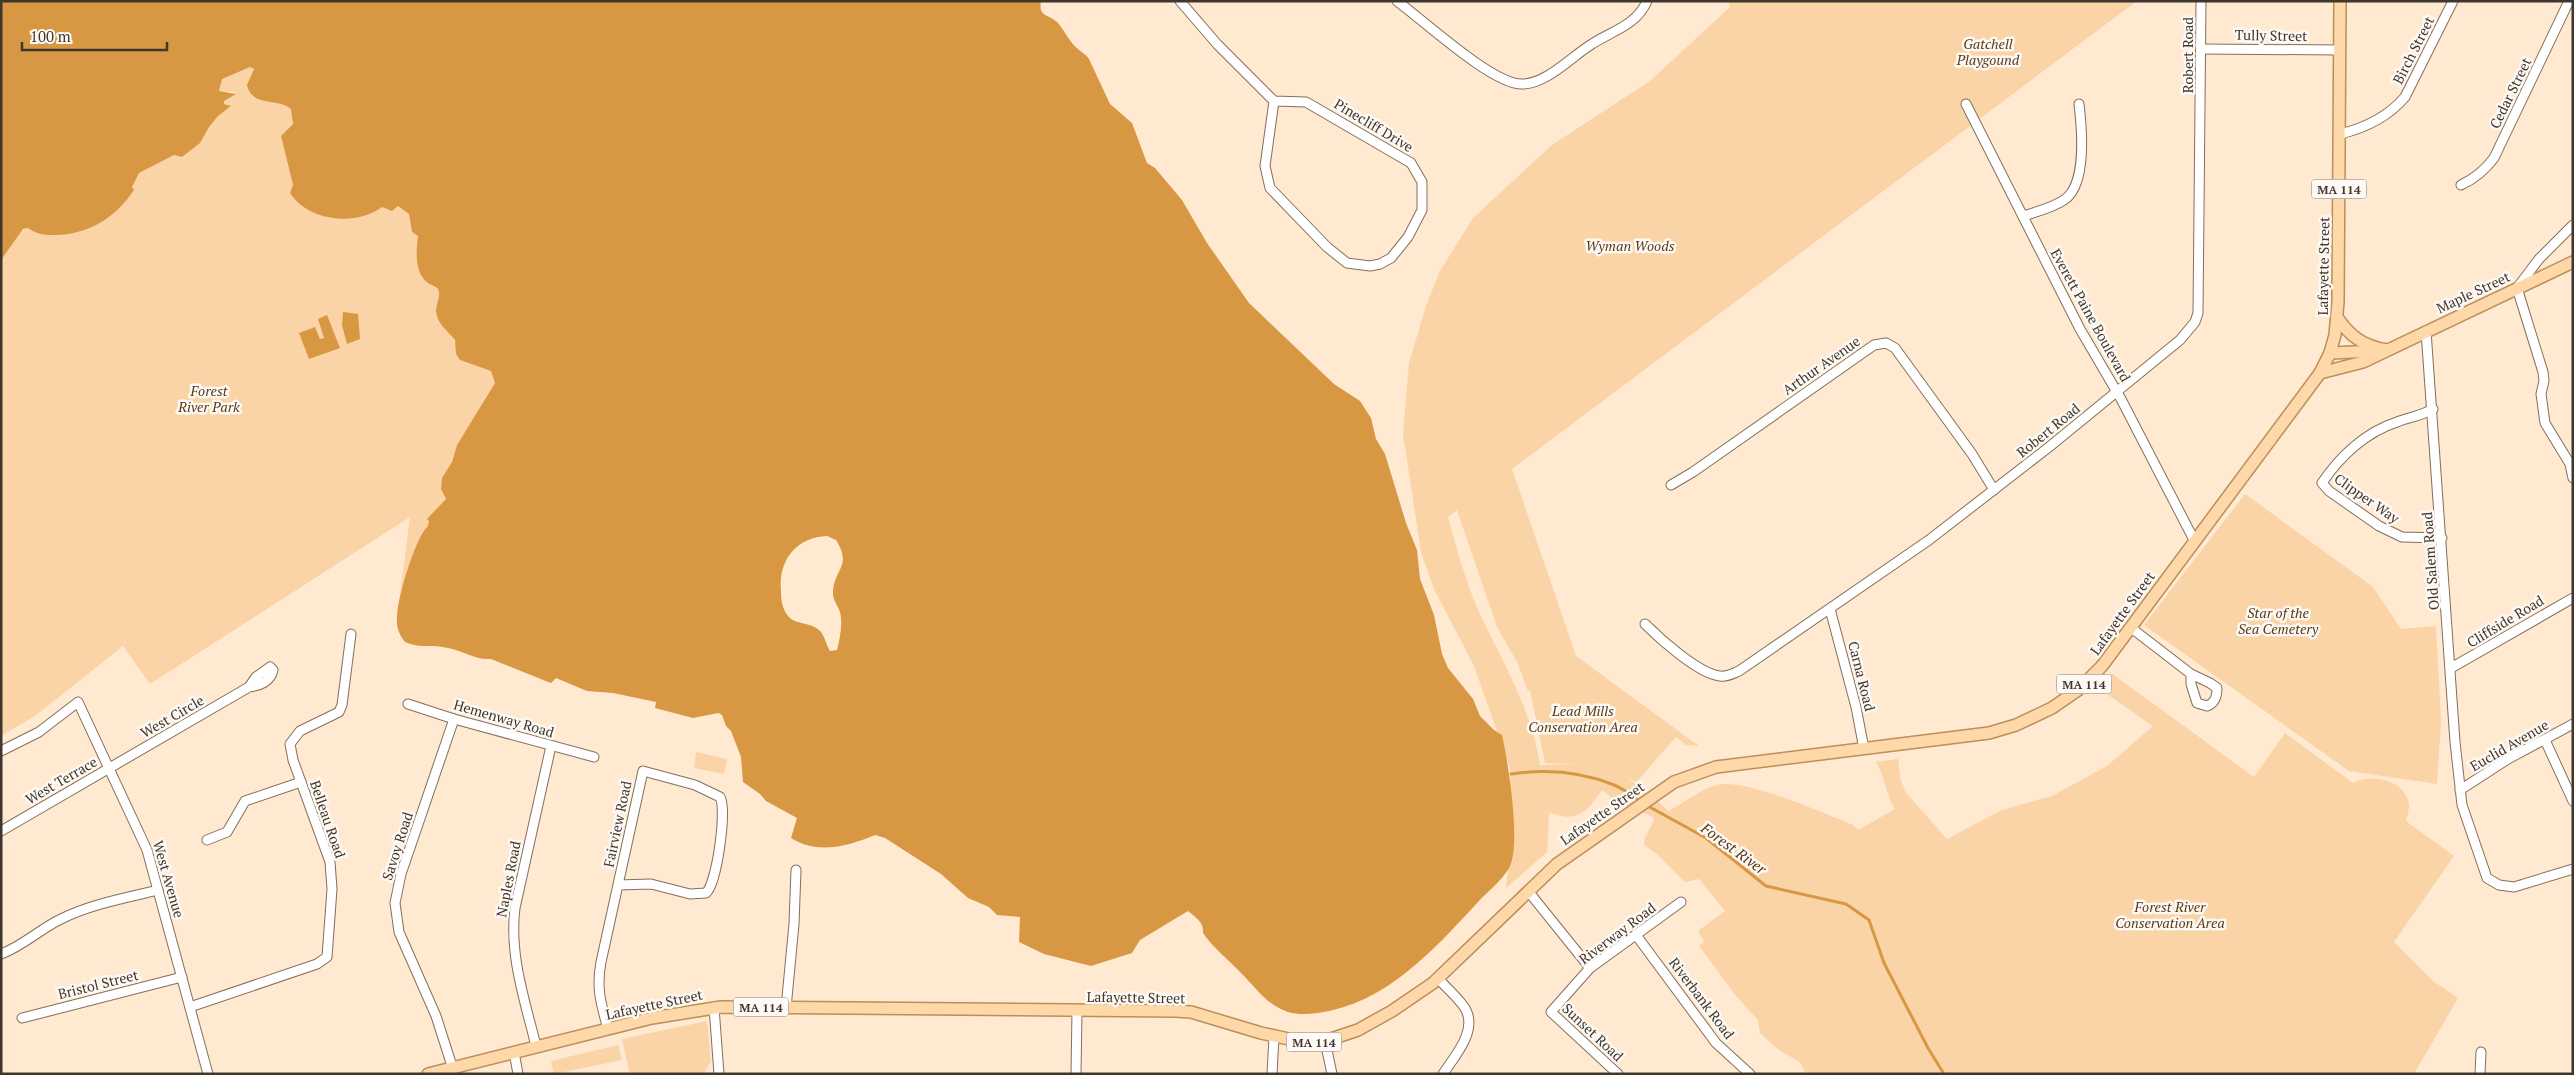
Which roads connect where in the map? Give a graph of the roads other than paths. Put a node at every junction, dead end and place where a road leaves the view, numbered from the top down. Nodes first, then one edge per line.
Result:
1 (1180, 1) edge
2 (1397, 1) edge
3 (1648, 1) edge
4 (2201, 1) edge
5 (2340, 1) edge
6 (2453, 1) edge
7 (2569, 1) edge
8 (2202, 49) junction
9 (2339, 50) junction
10 (1274, 101) junction
11 (1966, 104) dead end
12 (2079, 104) dead end
13 (2340, 134) junction
14 (2461, 185) dead end
15 (2023, 216) junction
16 (2573, 225) edge
17 (2573, 262) edge
18 (2517, 288) junction
19 (2337, 317) junction
20 (2426, 331) junction
21 (2387, 350) junction
22 (2330, 353) junction
23 (2320, 373) junction
24 (2117, 391) junction
25 (2433, 408) junction
26 (2573, 478) edge
27 (1672, 484) dead end
28 (1994, 490) junction
29 (2442, 538) junction
30 (2194, 540) junction
31 (2573, 598) edge
32 (1830, 609) junction
33 (1645, 624) dead end
34 (2130, 627) junction
35 (351, 634) dead end
36 (2451, 668) junction
37 (2191, 674) dead end
38 (249, 687) dead end
39 (408, 704) dead end
40 (454, 719) junction
41 (2573, 724) edge
42 (2545, 740) junction
43 (550, 746) junction
44 (1864, 750) junction
45 (1, 751) edge
46 (594, 757) dead end
47 (109, 769) junction
48 (301, 782) junction
49 (2460, 790) junction
50 (2573, 801) edge
51 (1, 831) edge
52 (207, 840) dead end
53 (796, 870) dead end
54 (2573, 870) edge
55 (618, 886) junction
56 (158, 890) junction
57 (1528, 890) junction
58 (1681, 902) dead end
59 (1636, 935) junction
60 (1, 954) edge
61 (1590, 968) junction
62 (182, 977) junction
63 (1438, 978) junction
64 (190, 1007) junction
65 (714, 1007) junction
66 (786, 1008) junction
67 (1077, 1011) junction
68 (1552, 1011) joint
69 (22, 1018) dead end
70 (608, 1029) junction
71 (1274, 1037) junction
72 (1325, 1041) junction
73 (536, 1046) junction
74 (514, 1052) junction
75 (2481, 1052) dead end
76 (452, 1066) junction
77 (208, 1074) edge
78 (428, 1074) edge
79 (518, 1074) edge
80 (719, 1074) edge
81 (1076, 1074) edge
82 (1272, 1074) edge
83 (1332, 1074) edge
84 (1443, 1074) edge
85 (1618, 1074) edge
86 (1750, 1074) edge
87 (2480, 1074) edge

1 - 10 street
2 - 3 street
4 - 8 street, Robert Road
5 - 9 main road, Lafayette Street / MA 114
6 - 13 street, Birch Street
7 - 14 street, Cedar Street
8 - 9 street, Tully Street
8 - 24 street, Robert Road
9 - 13 main road, Lafayette Street / MA 114
10 - 10 street, Pinecliff Drive
11 - 15 street, Everett Paine Boulevard
12 - 15 street
13 - 19 main road, Lafayette Street / MA 114
15 - 24 street, Everett Paine Boulevard
16 - 18 street
17 - 18 main road, Maple Street
18 - 20 main road, Maple Street
18 - 26 street
19 - 21 main road
19 - 22 main road, Lafayette Street / MA 114
20 - 21 main road, Maple Street
20 - 25 street, Old Salem Road
21 - 22 main road, Maple Street
21 - 23 main road, Maple Street
22 - 23 main road, Lafayette Street / MA 114
23 - 30 main road, Lafayette Street / MA 114
24 - 28 street, Robert Road
24 - 30 street, Everett Paine Boulevard
25 - 29 street, Old Salem Road
25 - 29 street, Clipper Way
27 - 28 street, Arthur Avenue
28 - 32 street, Robert Road
29 - 36 street, Old Salem Road
30 - 34 main road, Lafayette Street / MA 114
31 - 36 street, Cliffside Road
32 - 33 street, Robert Road
32 - 44 street, Carna Road
34 - 37 street
34 - 44 main road, Lafayette Street / MA 114
35 - 48 street, Belleau Road
36 - 49 street, Old Salem Road
38 - 47 street, West Circle
39 - 40 street, Hemenway Road
40 - 43 street, Hemenway Road
40 - 76 street, Savoy Road
41 - 42 street, Euclid Avenue
42 - 49 street, Euclid Avenue
42 - 50 street
43 - 46 street, Hemenway Road
43 - 73 street, Naples Road
44 - 57 main road, Lafayette Street / MA 114
45 - 47 street, West Avenue
47 - 51 street, West Terrace
47 - 56 street, West Avenue
48 - 52 street
48 - 64 street, Belleau Road
49 - 54 street, Old Salem Road
53 - 66 street
55 - 55 street, Fairview Road
55 - 70 street, Fairview Road
56 - 60 street
56 - 62 street, West Avenue
57 - 61 street
57 - 63 main road, Lafayette Street / MA 114
58 - 59 street, Riverway Road
59 - 61 street, Riverway Road
59 - 86 street, Riverbank Road
61 - 68 street, Riverway Road
62 - 64 street, West Avenue
62 - 69 street, Bristol Street
63 - 72 main road, Lafayette Street / MA 114
63 - 84 street
64 - 77 street, West Avenue
65 - 66 main road, Lafayette Street / MA 114
65 - 70 main road, Lafayette Street / MA 114
65 - 80 street
66 - 67 main road, Lafayette Street / MA 114
67 - 71 main road, Lafayette Street / MA 114
67 - 81 street
68 - 85 street, Sunset Road
70 - 73 main road, Lafayette Street / MA 114
71 - 72 main road, Lafayette Street / MA 114
71 - 82 street
72 - 83 street
73 - 74 main road, Lafayette Street / MA 114
74 - 76 main road, Lafayette Street / MA 114
74 - 79 street
75 - 87 street
76 - 78 main road, Lafayette Street / MA 114

